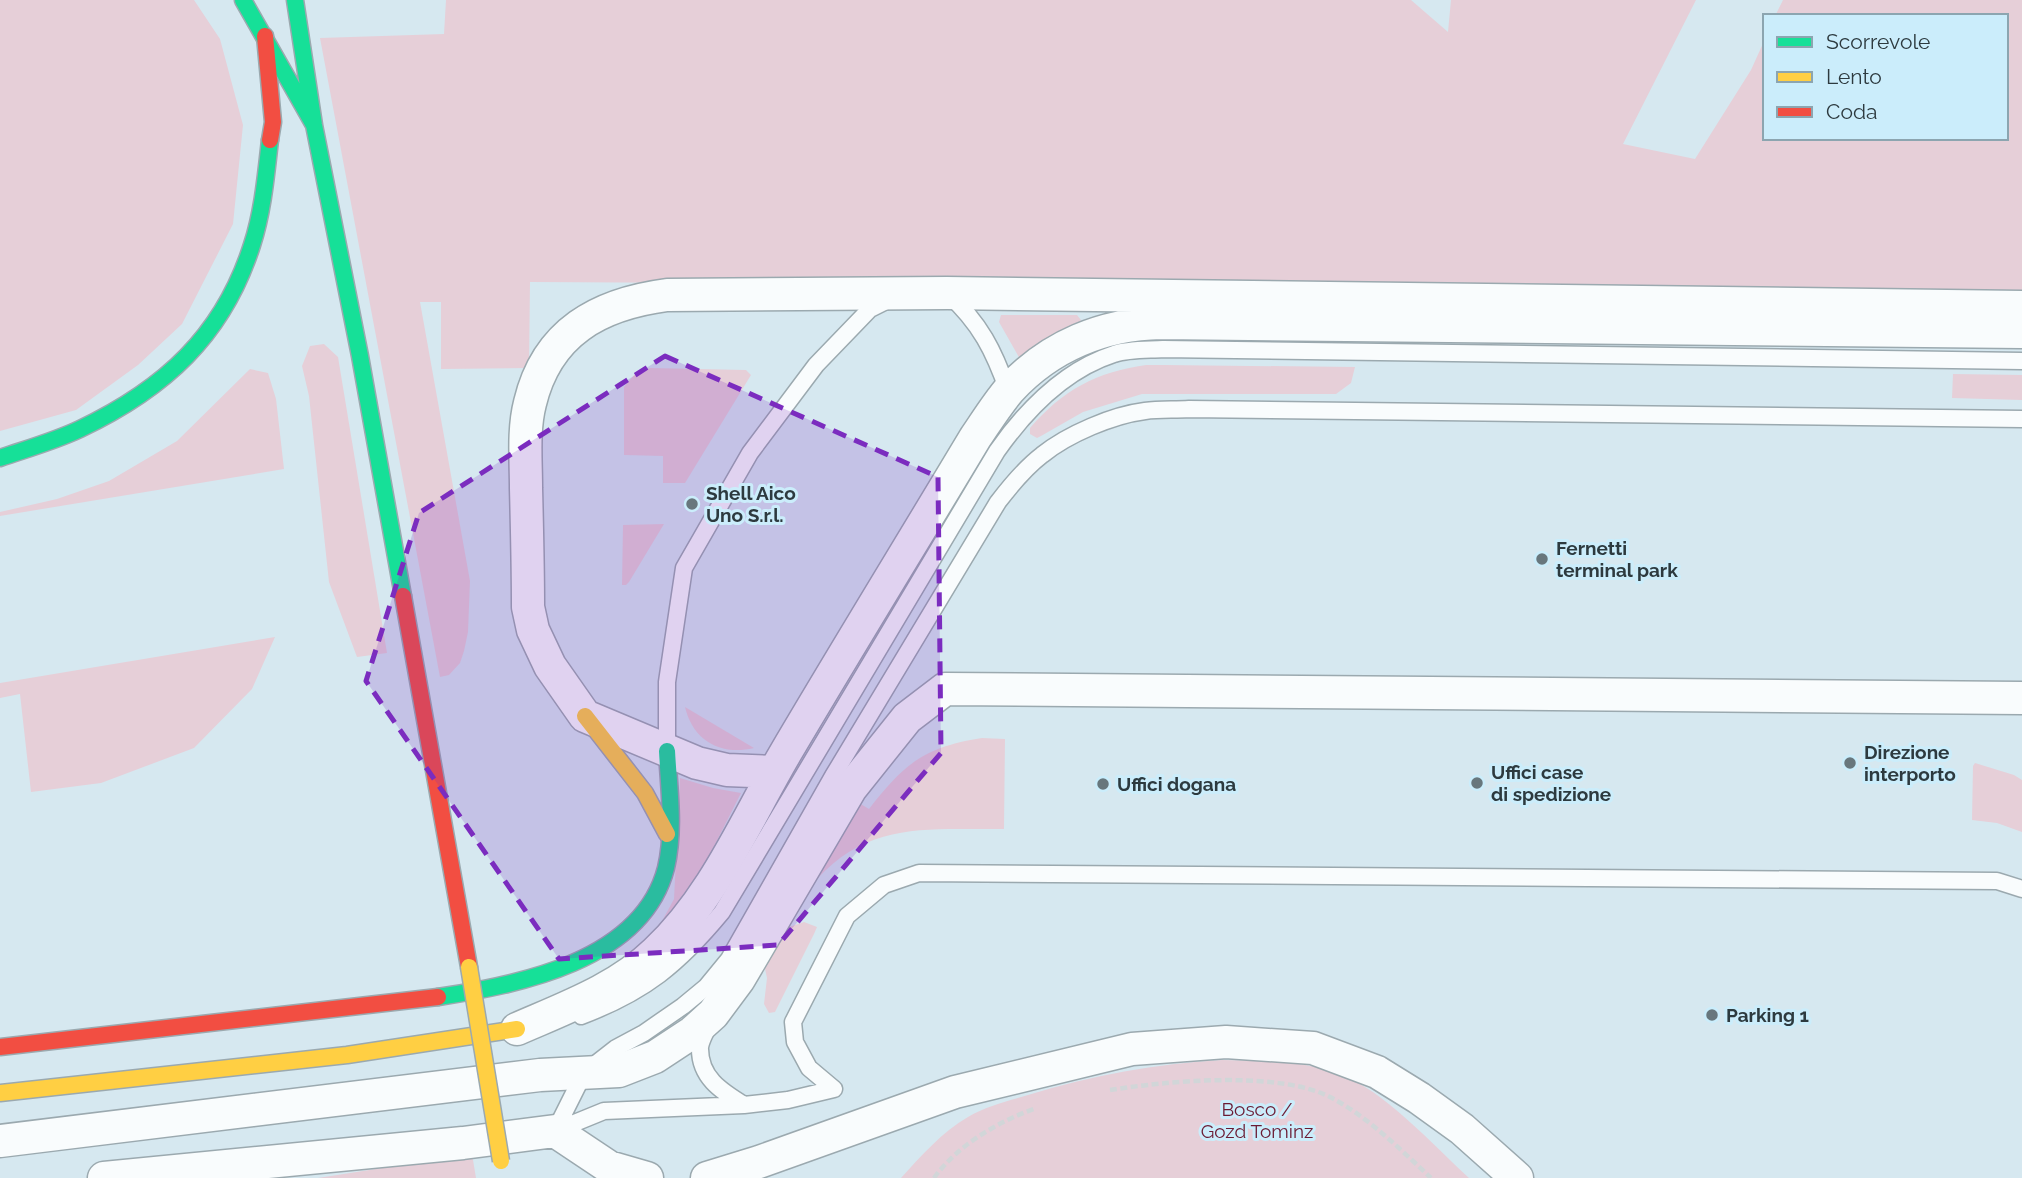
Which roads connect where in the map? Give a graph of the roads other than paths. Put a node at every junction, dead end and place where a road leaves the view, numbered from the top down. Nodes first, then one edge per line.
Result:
1 (243, 0) edge
2 (295, 0) edge
3 (268, 12) dead end
4 (265, 36) junction
5 (314, 125) junction
6 (903, 293) junction
7 (947, 293) junction
8 (2022, 307) edge
9 (2022, 332) edge
10 (2022, 361) edge
11 (1009, 391) junction
12 (2022, 419) edge
13 (0, 458) edge
14 (2022, 698) edge
15 (584, 716) junction
16 (667, 751) junction
17 (774, 772) junction
18 (669, 837) junction
19 (2022, 889) edge
20 (713, 1014) junction
21 (517, 1029) junction
22 (0, 1048) edge
23 (584, 1073) junction
24 (0, 1093) edge
25 (744, 1105) junction
26 (555, 1131) junction
27 (0, 1141) edge
28 (104, 1178) edge
29 (504, 1178) edge
30 (647, 1178) edge
31 (706, 1178) edge
32 (1517, 1178) edge

1 - 4 main road
2 - 5 main road
3 - 4 lane
4 - 5 main road
4 - 13 main road
5 - 29 main road, bridge
6 - 7 street
6 - 15 street
6 - 16 lane
7 - 8 street
7 - 11 lane
9 - 11 street
10 - 21 lane
11 - 17 street
12 - 23 lane
14 - 20 street
15 - 16 street
15 - 18 main road
16 - 17 street
16 - 18 main road
17 - 21 street
18 - 22 main road
19 - 25 lane
20 - 23 street
20 - 25 lane
21 - 24 main road
23 - 26 lane
23 - 27 street
25 - 26 lane
26 - 28 street
26 - 30 street
31 - 32 street

